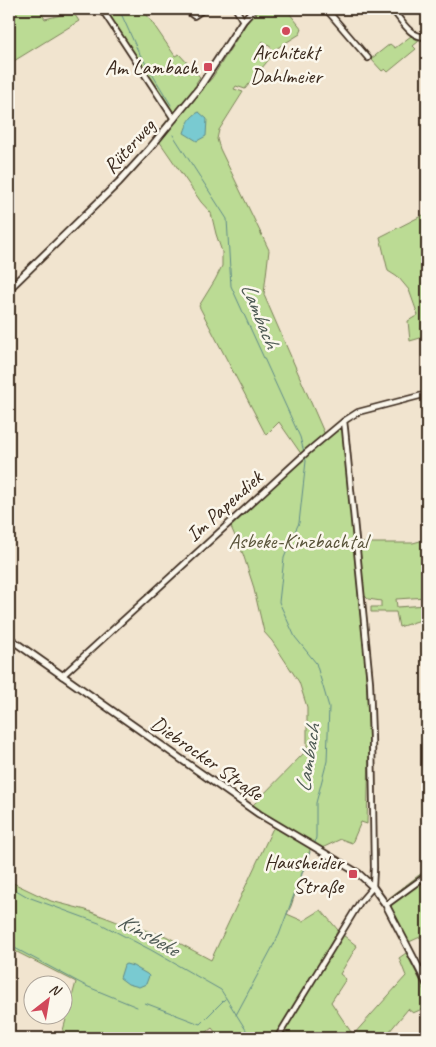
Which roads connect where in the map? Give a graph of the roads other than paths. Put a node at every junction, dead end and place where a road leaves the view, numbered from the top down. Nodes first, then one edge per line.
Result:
1 (188, 9) edge
2 (204, 9) edge
3 (236, 9) edge
4 (254, 9) edge
5 (326, 9) edge
6 (392, 9) edge
7 (100, 11) dead end
8 (243, 21) junction
9 (427, 37) edge
10 (368, 58) dead end
11 (174, 119) junction
12 (9, 289) edge
13 (427, 394) edge
14 (344, 421) junction
15 (9, 638) edge
16 (62, 676) junction
17 (427, 875) edge
18 (372, 887) junction
19 (386, 904) junction
20 (427, 984) edge
21 (277, 1038) edge

1 - 2 street
3 - 8 street
4 - 8 main road, Rüterweg
5 - 10 street
6 - 9 street
7 - 11 street
8 - 11 main road, Rüterweg
11 - 12 main road, Rüterweg
13 - 14 street, Im Papendiek
14 - 16 street, Im Papendiek
14 - 18 street
15 - 16 main road, Diebrocker Straße
16 - 18 main road, Diebrocker Straße
17 - 19 street
18 - 19 main road, Diebrocker Straße
18 - 21 street
19 - 20 main road, Diebrocker Straße

